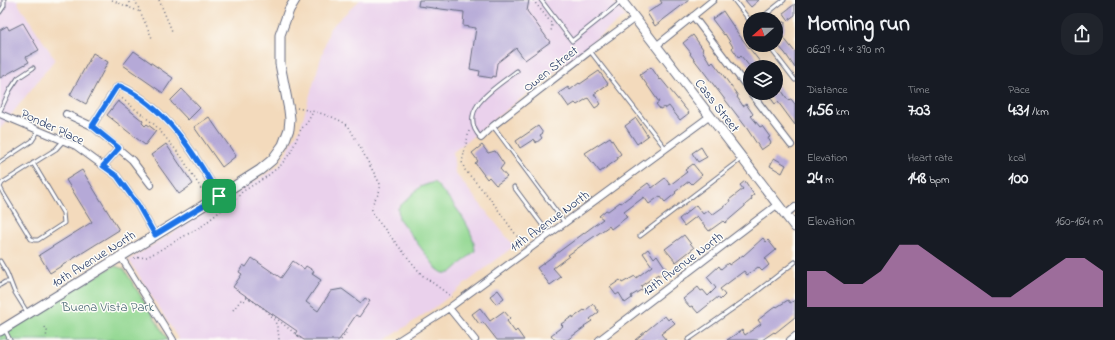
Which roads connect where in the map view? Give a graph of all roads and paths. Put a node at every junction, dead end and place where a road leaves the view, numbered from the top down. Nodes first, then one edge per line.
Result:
1 (4, 0) edge
2 (112, 0) edge
3 (130, 0) edge
4 (135, 0) edge
5 (159, 0) edge
6 (295, 0) edge
7 (533, 0) edge
8 (541, 0) edge
9 (713, 0) edge
10 (734, 0) edge
11 (784, 0) edge
12 (624, 1) edge
13 (128, 7) junction
14 (0, 12) edge
15 (140, 12) junction
16 (743, 12) edge
17 (769, 12) edge
18 (693, 16) junction
19 (635, 18) junction
20 (172, 31) dead end
21 (551, 32) dead end
22 (152, 38) dead end
23 (656, 46) junction
24 (590, 51) junction
25 (773, 52) edge
26 (33, 68) dead end
27 (517, 71) dead end
28 (795, 80) edge
29 (743, 82) edge
30 (119, 96) dead end
31 (757, 100) edge
32 (289, 106) junction
33 (0, 110) edge
34 (0, 114) edge
35 (66, 114) dead end
36 (710, 116) junction
37 (92, 126) junction
38 (493, 126) junction
39 (39, 130) junction
40 (469, 131) dead end
41 (481, 138) joint
42 (64, 140) junction
43 (791, 145) dead end
44 (119, 148) junction
45 (666, 149) junction
46 (742, 158) junction
47 (0, 162) edge
48 (34, 163) junction
49 (103, 166) junction
50 (151, 185) dead end
51 (514, 186) dead end
52 (205, 194) dead end
53 (219, 196) junction
54 (778, 204) junction
55 (795, 207) edge
56 (786, 214) junction
57 (565, 223) junction
58 (795, 226) edge
59 (549, 234) junction
60 (155, 235) junction
61 (640, 236) dead end
62 (524, 246) dead end
63 (121, 257) junction
64 (0, 261) edge
65 (795, 262) edge
66 (10, 282) junction
67 (0, 285) edge
68 (458, 301) junction
69 (449, 308) junction
70 (233, 310) dead end
71 (28, 313) junction
72 (270, 313) junction
73 (45, 327) dead end
74 (2, 330) edge
75 (346, 333) dead end
76 (795, 336) edge
77 (46, 338) dead end
78 (10, 340) edge
79 (173, 340) edge
80 (278, 340) edge
81 (303, 340) edge
82 (341, 340) edge
83 (400, 340) edge
84 (475, 340) edge
85 (599, 340) edge
86 (688, 340) edge
87 (790, 340) edge

1 - 14 lane
2 - 13 path
3 - 13 path
4 - 15 path
5 - 20 path
6 - 32 street, 10th Avenue North
7 - 21 path
8 - 12 lane
9 - 18 street
10 - 16 lane
11 - 17 lane
12 - 19 street, Cass Street
13 - 15 path
15 - 22 path
18 - 23 street
18 - 29 street
19 - 23 street, Cass Street
19 - 24 street, Owen Street
23 - 36 street, Cass Street
24 - 38 street, Owen Street
24 - 45 lane
25 - 28 lane
26 - 33 lane
27 - 41 lane
30 - 52 path
31 - 43 street
32 - 53 street, 10th Avenue North
32 - 68 path
34 - 39 street, Ponder Place
35 - 37 street
36 - 45 street, 11th Avenue North
36 - 46 street, Cass Street
37 - 44 street
37 - 53 street
38 - 41 street, Owen Street
38 - 57 lane
39 - 42 street, Ponder Place
39 - 47 lane
40 - 62 path
42 - 48 lane
42 - 49 street, Ponder Place
44 - 49 street
44 - 50 street
45 - 57 street, 11th Avenue North
46 - 54 street, Cass Street
46 - 61 lane
48 - 48 lane
49 - 60 street, Ponder Place
51 - 59 lane
53 - 60 street, 10th Avenue North
54 - 56 street, Cass Street
54 - 85 street, 12th Avenue North
55 - 56 street
56 - 58 street, Cass Street
57 - 59 street, 11th Avenue North
59 - 68 street, 11th Avenue North
60 - 63 street, 10th Avenue North
63 - 71 street, 10th Avenue North
63 - 79 street
64 - 66 lane
65 - 86 lane
66 - 67 lane
66 - 71 lane
68 - 69 street, 11th Avenue North
69 - 83 street, 11th Avenue North
69 - 84 street
70 - 72 path
71 - 74 street, 10th Avenue North
72 - 80 path
72 - 81 path
73 - 77 path
74 - 78 lane
75 - 82 path
76 - 87 street

